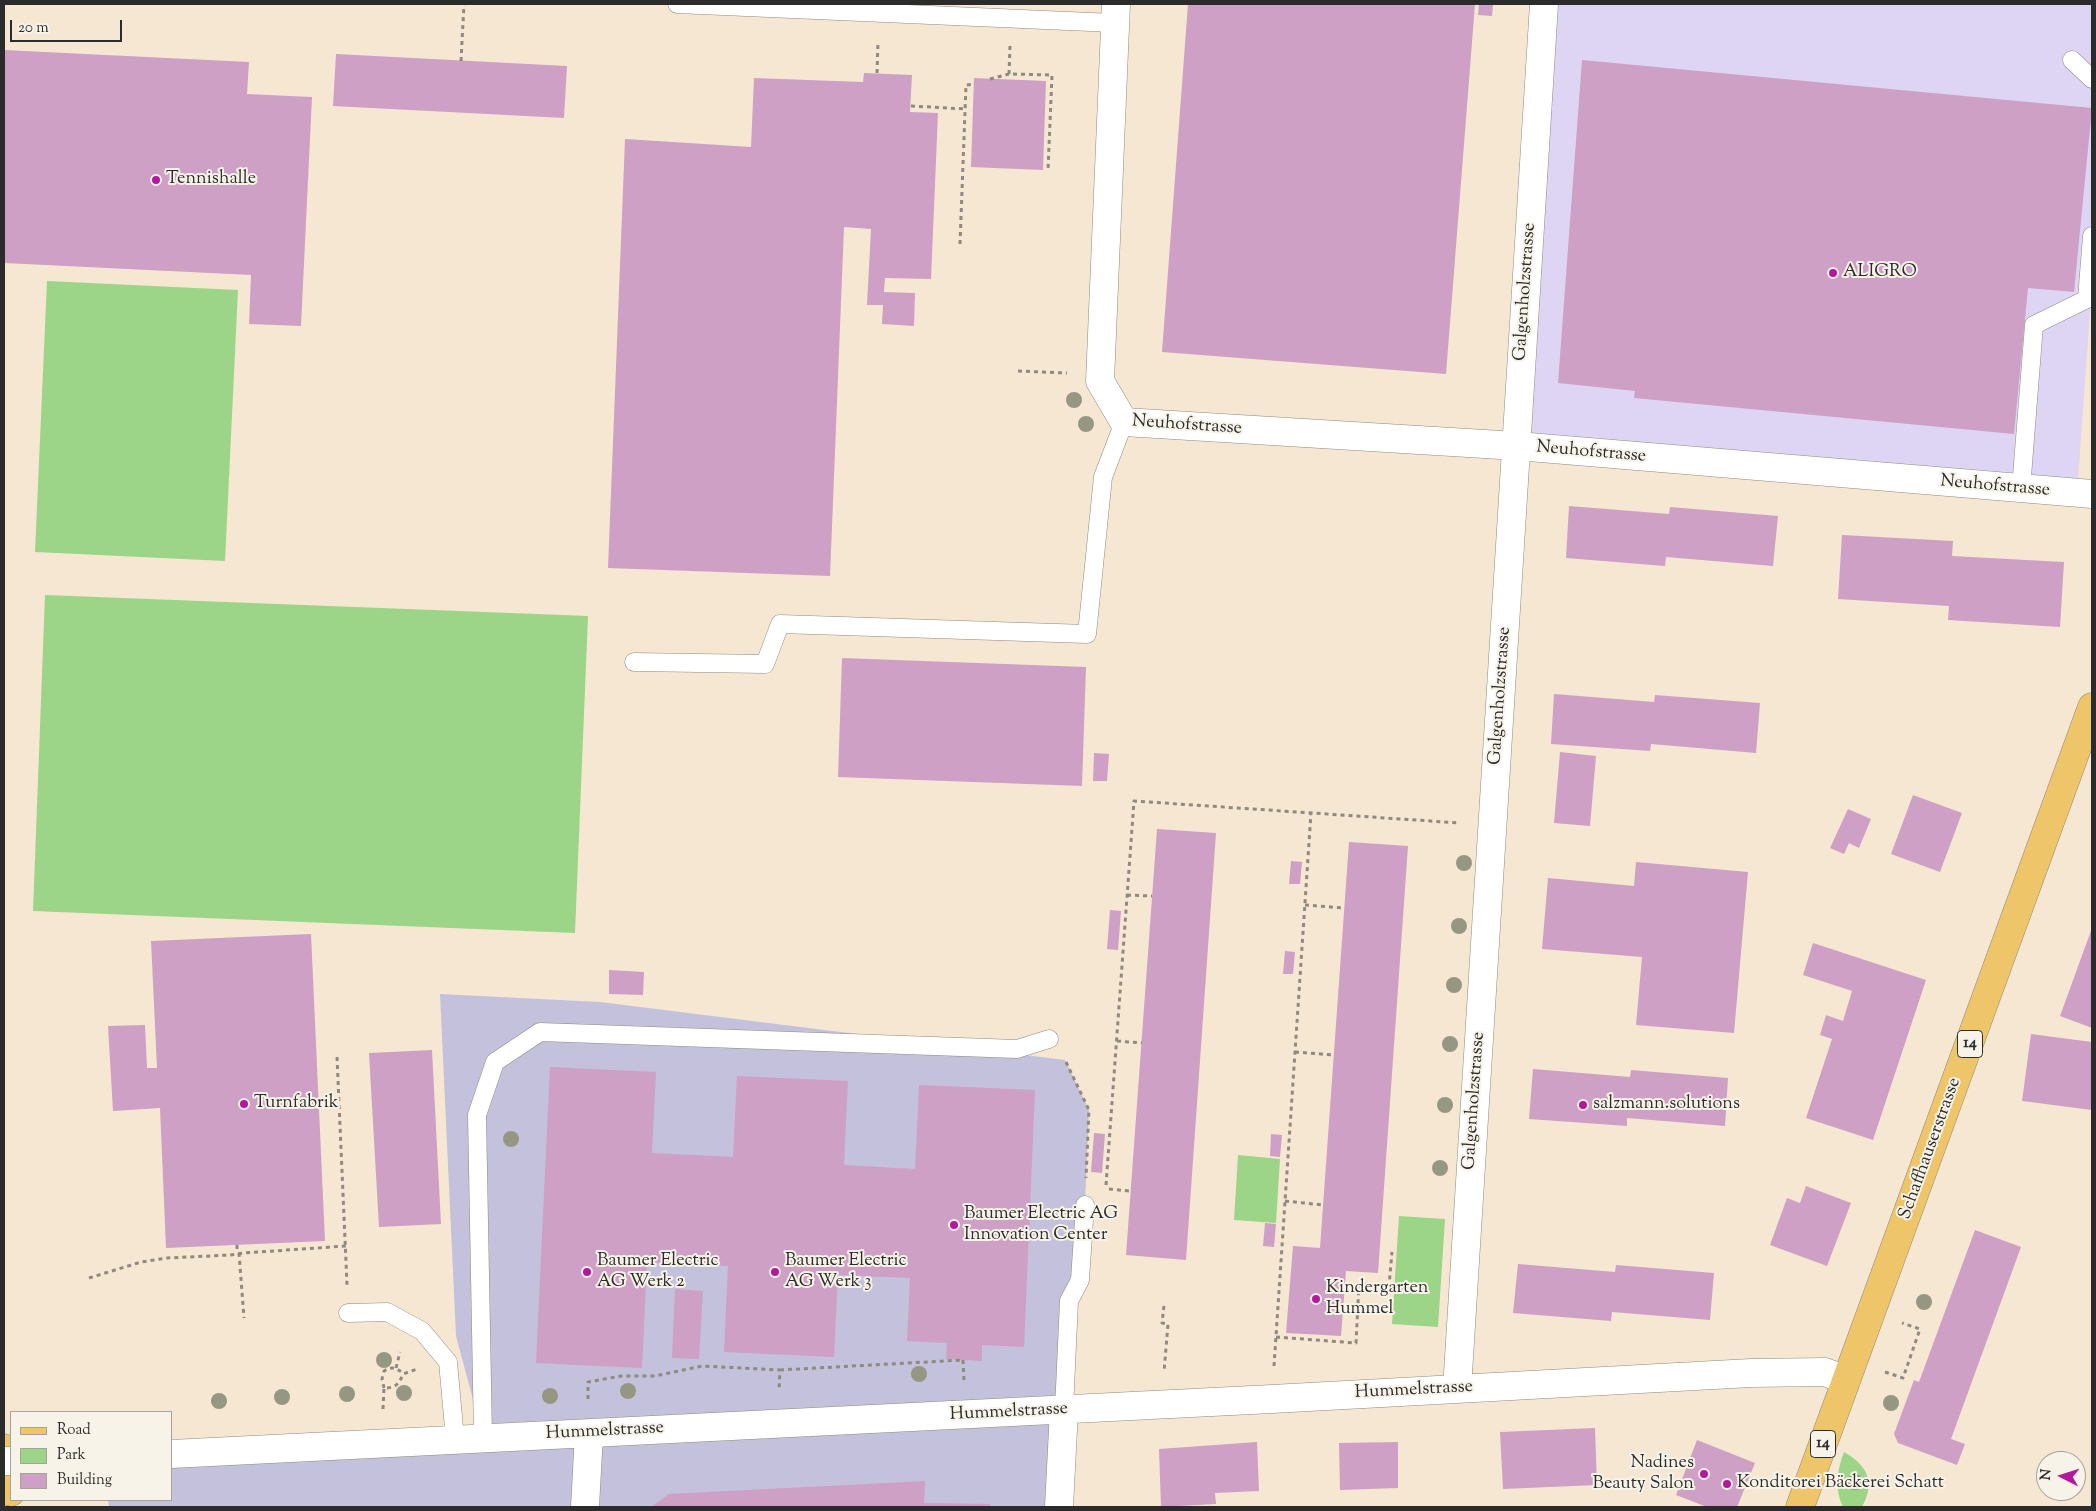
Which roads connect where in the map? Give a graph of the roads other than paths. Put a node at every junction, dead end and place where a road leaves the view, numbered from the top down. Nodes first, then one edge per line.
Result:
1 (677, 4) edge
2 (1544, 4) edge
3 (1115, 13) edge
4 (2072, 60) dead end
5 (2092, 79) edge
6 (2092, 236) edge
7 (1124, 422) junction
8 (1516, 446) junction
9 (2021, 489) junction
10 (2092, 494) edge
11 (634, 662) dead end
12 (2092, 707) edge
13 (1049, 1039) dead end
14 (1085, 1205) road end
15 (348, 1313) road end
16 (1846, 1380) junction
17 (1456, 1389) junction
18 (1064, 1410) junction
19 (589, 1434) junction
20 (483, 1437) junction
21 (455, 1439) junction
22 (4, 1448) edge
23 (172, 1454) edge
24 (10, 1486) edge
25 (585, 1507) edge
26 (1059, 1507) edge
27 (1800, 1507) edge

1 - 3 lane, Neuhofstrasse
2 - 8 street, Galgenholzstrasse
3 - 7 street, Neuhofstrasse
4 - 5 lane
6 - 9 lane
7 - 8 street, Neuhofstrasse
7 - 11 lane
8 - 9 street, Neuhofstrasse
8 - 17 street, Galgenholzstrasse
9 - 10 street, Neuhofstrasse
12 - 16 main road, Schaffhauserstrasse / 14
13 - 20 lane
14 - 18 lane
15 - 21 lane
16 - 17 street, Hummelstrasse
16 - 27 main road, Schaffhauserstrasse / 14
17 - 18 street, Hummelstrasse
18 - 19 street, Hummelstrasse
18 - 26 street
19 - 20 street, Hummelstrasse
19 - 25 street
20 - 21 street, Hummelstrasse
21 - 23 street, Hummelstrasse
22 - 24 main road

